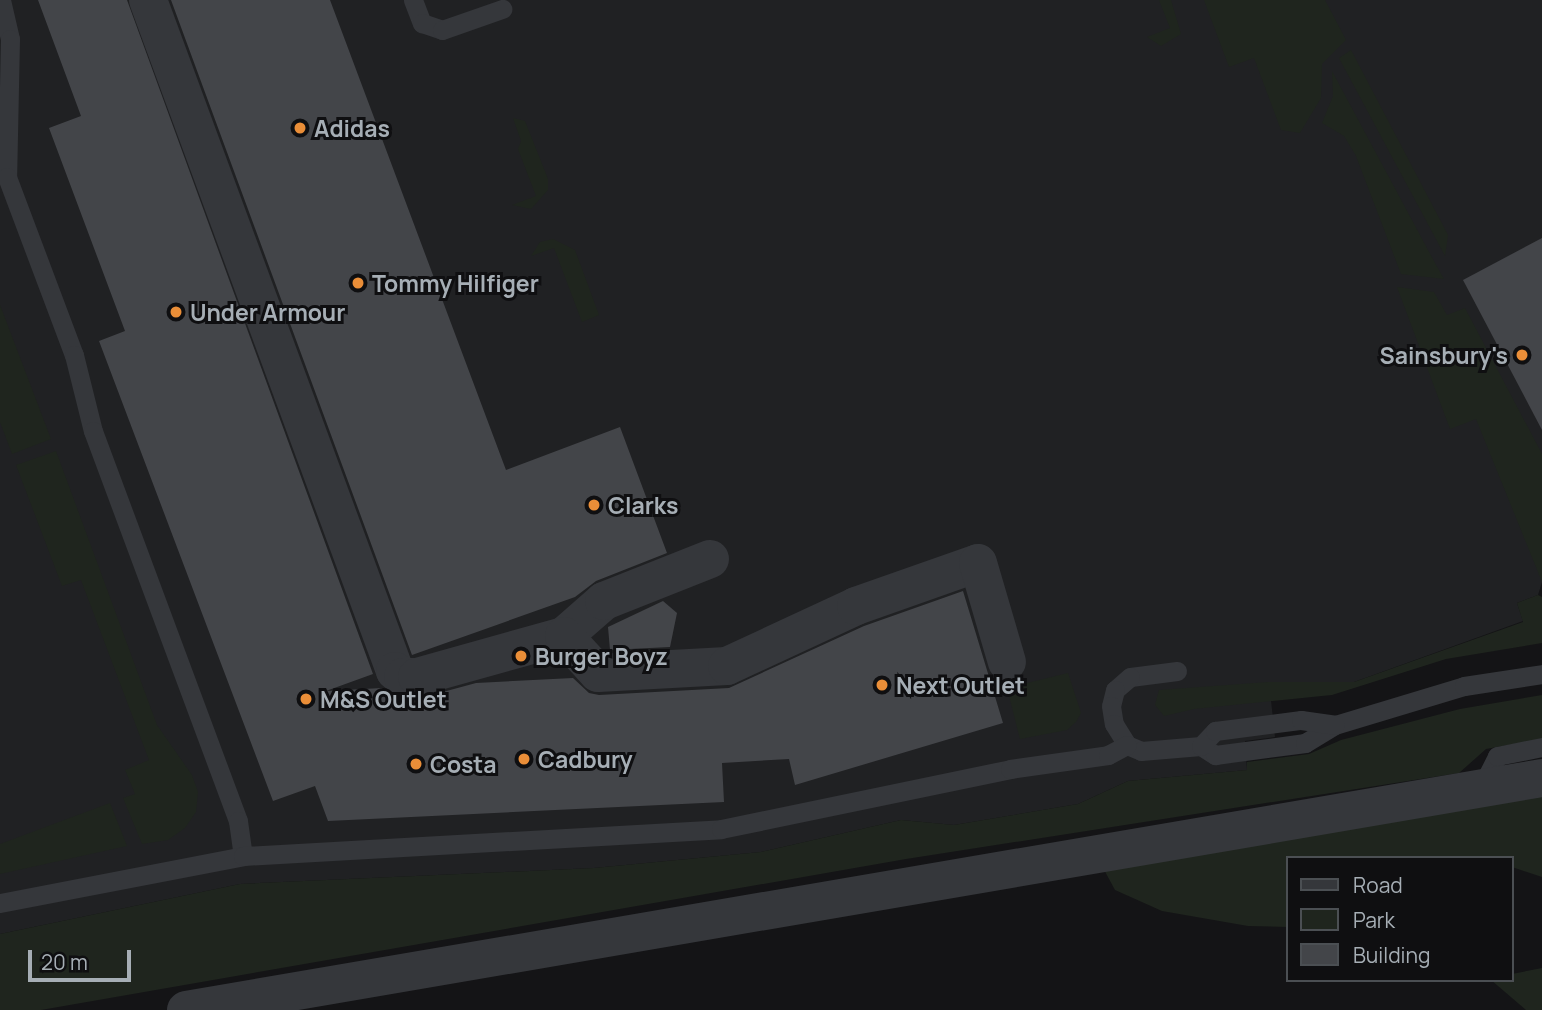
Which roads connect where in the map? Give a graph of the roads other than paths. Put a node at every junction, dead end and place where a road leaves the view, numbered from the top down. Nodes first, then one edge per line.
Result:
1 (1, 0) edge
2 (148, 0) edge
3 (413, 0) edge
4 (502, 9) dead end
5 (710, 559) dead end
6 (564, 636) junction
7 (1007, 662) dead end
8 (1177, 671) dead end
9 (1542, 674) edge
10 (1127, 746) junction
11 (1542, 747) edge
12 (1542, 778) edge
13 (1481, 788) junction
14 (243, 856) junction
15 (0, 903) edge
16 (186, 1010) edge

1 - 14 lane
2 - 6 street
3 - 4 lane
5 - 6 street
6 - 7 street
8 - 10 lane
9 - 10 lane
10 - 14 lane
11 - 13 lane
12 - 13 street
13 - 16 street
14 - 15 lane

